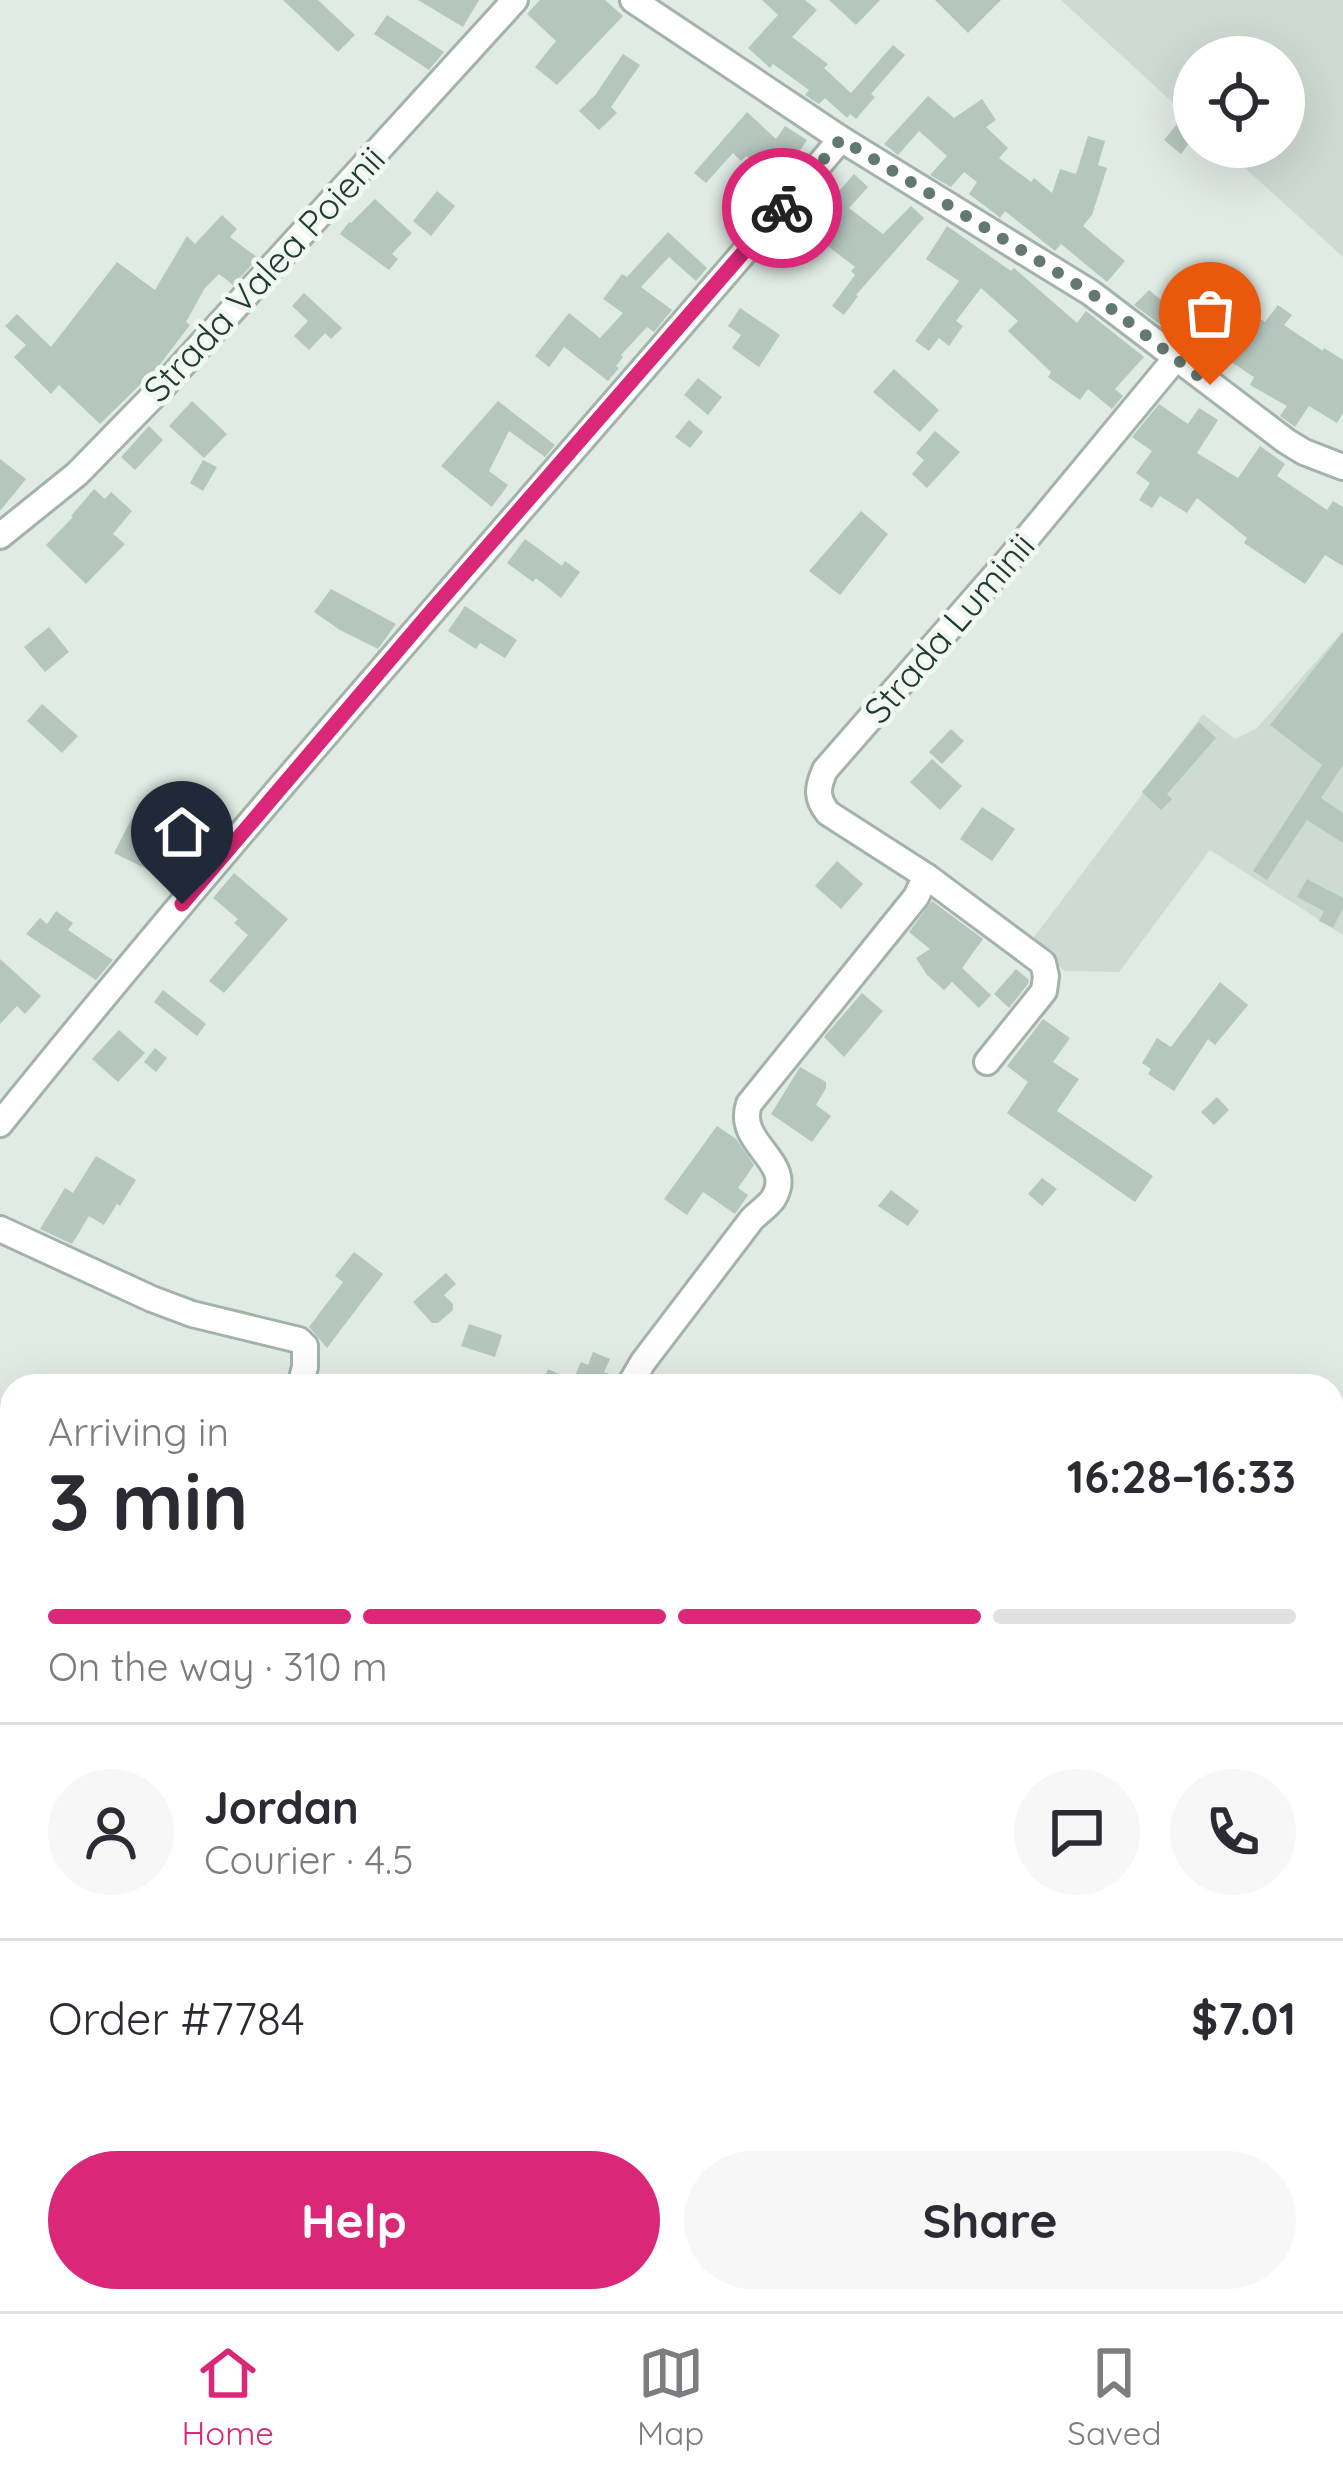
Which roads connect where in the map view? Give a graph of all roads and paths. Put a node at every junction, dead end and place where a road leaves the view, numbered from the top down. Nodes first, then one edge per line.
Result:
1 (515, 0) edge
2 (633, 0) edge
3 (841, 139) junction
4 (1176, 358) junction
5 (1343, 467) edge
6 (0, 536) edge
7 (926, 876) junction
8 (987, 1062) dead end
9 (0, 1124) edge
10 (0, 1229) edge
11 (303, 1374) edge
12 (636, 1374) edge

1 - 6 street, Strada Valea Poienii
2 - 3 street
3 - 4 street
3 - 9 street
4 - 5 street
4 - 7 street, Strada Luminii
7 - 8 street, Strada Luminii
7 - 12 street
10 - 11 street

